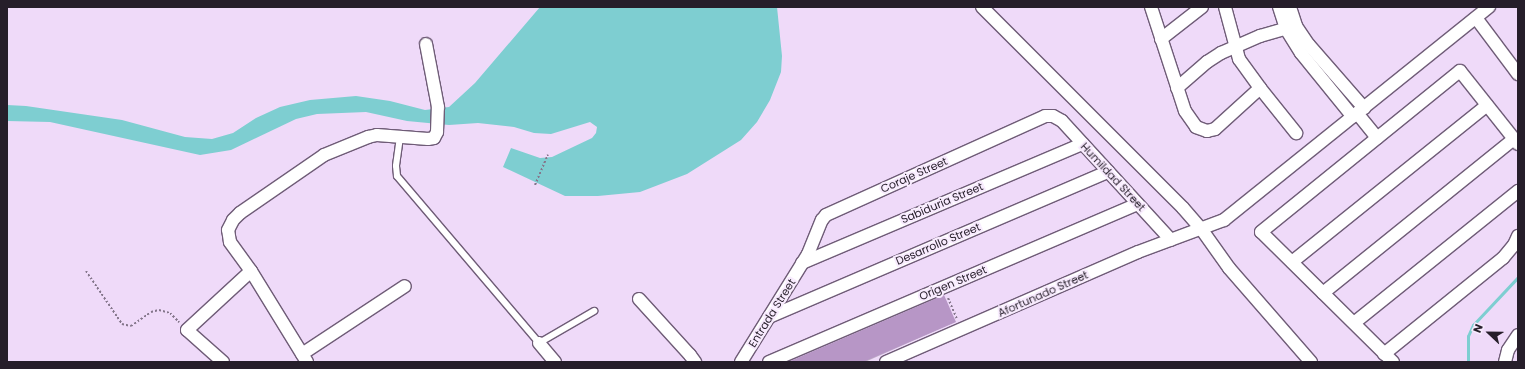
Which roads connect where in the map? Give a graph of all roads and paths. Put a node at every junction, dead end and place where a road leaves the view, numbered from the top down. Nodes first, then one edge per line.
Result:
1 (982, 7) edge
2 (1151, 7) edge
3 (1202, 7) edge
4 (1225, 7) edge
5 (1279, 7) edge
6 (1290, 7) edge
7 (1489, 7) edge
8 (1476, 18) junction
9 (1291, 27) junction
10 (1161, 39) junction
11 (426, 44) dead end
12 (1235, 46) junction
13 (1518, 74) edge
14 (1177, 88) junction
15 (1260, 88) junction
16 (1487, 105) junction
17 (1358, 112) junction
18 (1053, 116) joint
19 (1296, 133) dead end
20 (400, 137) junction
21 (1377, 138) junction
22 (1516, 141) edge
23 (1083, 144) junction
24 (548, 155) dead end
25 (1108, 172) junction
26 (535, 185) dead end
27 (1517, 196) edge
28 (1138, 204) junction
29 (1202, 230) junction
30 (1518, 236) edge
31 (1171, 240) junction
32 (1292, 262) junction
33 (802, 263) junction
34 (86, 271) dead end
35 (250, 271) junction
36 (405, 286) dead end
37 (943, 287) junction
38 (1323, 293) junction
39 (639, 299) dead end
40 (594, 311) dead end
41 (769, 317) junction
42 (1354, 323) junction
43 (188, 330) junction
44 (962, 330) junction
45 (1518, 335) edge
46 (539, 342) junction
47 (304, 358) edge
48 (1388, 358) edge
49 (223, 362) edge
50 (555, 362) edge
51 (695, 362) edge
52 (741, 362) edge
53 (769, 362) edge
54 (886, 362) edge
55 (1311, 362) edge
56 (1505, 362) edge

1 - 29 street
2 - 10 street
3 - 10 street
4 - 12 street
5 - 9 street
6 - 9 street
7 - 8 street, Afortunado Street
8 - 13 street
8 - 17 street, Afortunado Street
9 - 12 street
9 - 17 street
10 - 14 street
11 - 20 street
12 - 14 street
12 - 15 street
14 - 15 street
15 - 19 street
16 - 21 street
16 - 22 street
16 - 32 street
17 - 21 street
17 - 29 street, Afortunado Street
18 - 23 street, Humildad Street
18 - 33 street, Coraje Street
20 - 35 street
20 - 46 lane
21 - 32 street
22 - 38 street
23 - 25 street, Humildad Street
23 - 33 street, Sabiduria Street
24 - 26 path
25 - 28 street, Humildad Street
25 - 41 street, Desarrollo Street
27 - 42 street
28 - 31 street, Humildad Street
28 - 37 street, Origen Street
29 - 31 street, Afortunado Street
29 - 55 street
30 - 48 street
31 - 44 street, Afortunado Street
32 - 38 street
33 - 41 street, Entrada Street
34 - 43 path
35 - 43 street
35 - 47 street
36 - 47 street
37 - 44 path
37 - 53 street, Origen Street
38 - 42 street
39 - 51 street
40 - 46 lane
41 - 52 street, Entrada Street
42 - 48 street
43 - 49 street
44 - 54 street, Afortunado Street
45 - 56 street
46 - 50 street

